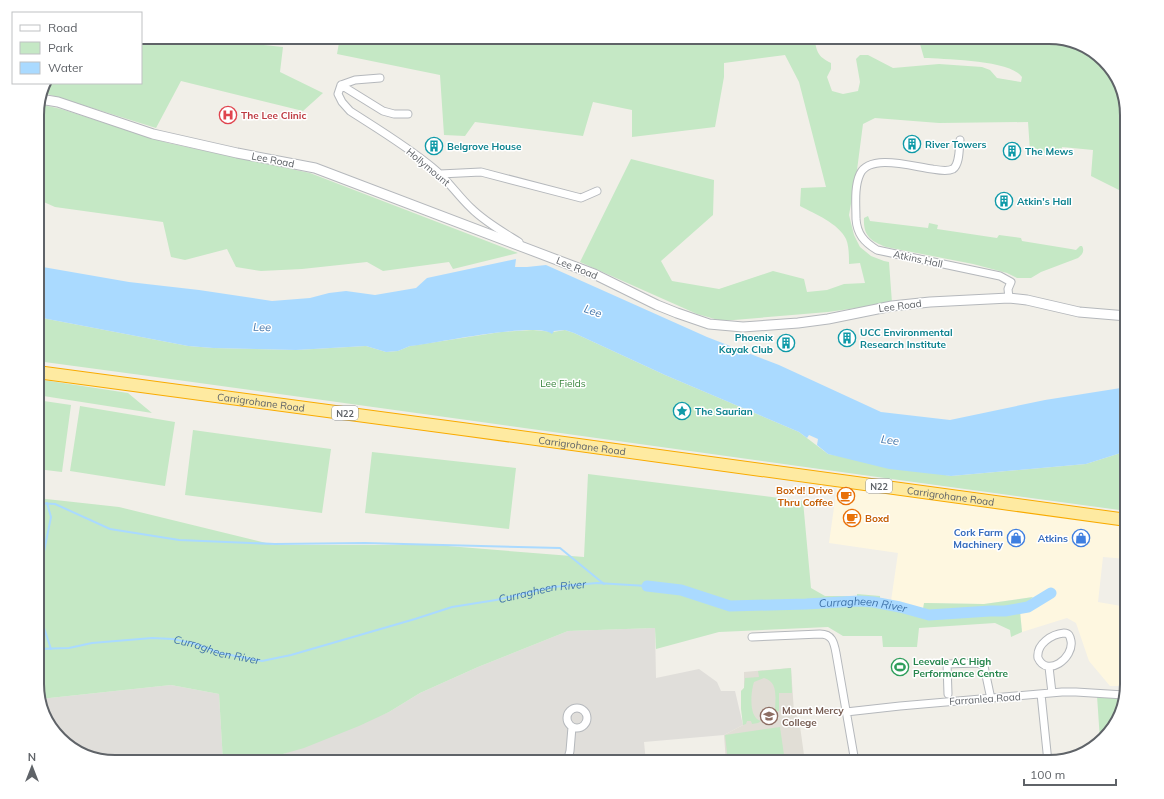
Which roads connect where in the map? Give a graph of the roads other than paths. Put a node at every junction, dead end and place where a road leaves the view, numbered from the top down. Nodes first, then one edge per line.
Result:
1 (380, 78) dead end
2 (341, 85) junction
3 (45, 99) edge
4 (408, 114) dead end
5 (960, 140) dead end
6 (440, 174) junction
7 (597, 191) dead end
8 (525, 248) junction
9 (1006, 298) junction
10 (1120, 315) edge
11 (44, 373) edge
12 (1120, 519) edge
13 (752, 637) dead end
14 (1049, 666) junction
15 (1052, 693) junction
16 (948, 694) dead end
17 (1041, 694) junction
18 (1119, 695) edge
19 (991, 699) junction
20 (846, 712) junction
21 (572, 726) dead end
22 (569, 755) edge
23 (854, 755) edge
24 (1047, 755) edge

1 - 2 street
2 - 4 street
2 - 6 street, Hollymount
3 - 8 street, Lee Road
5 - 9 street, Atkins Hall
6 - 7 street
6 - 8 street, Hollymount
8 - 9 street, Lee Road
9 - 10 street, Lee Road
11 - 12 highway, Carrigrohane Road / N22
13 - 20 street
14 - 14 street
14 - 15 street
15 - 17 street, Farranlea Road
15 - 18 street, Farranlea Road
16 - 19 street
17 - 19 street, Farranlea Road
17 - 24 street
19 - 20 street, Farranlea Road
20 - 23 street
21 - 22 street

